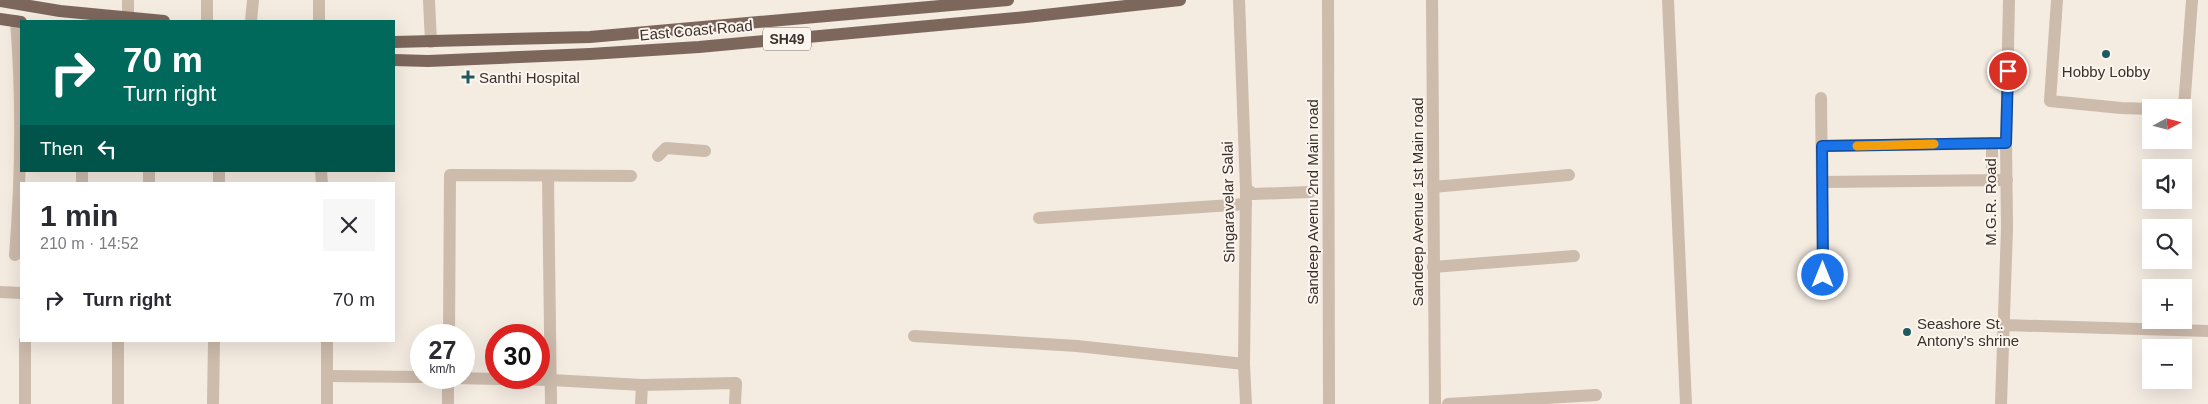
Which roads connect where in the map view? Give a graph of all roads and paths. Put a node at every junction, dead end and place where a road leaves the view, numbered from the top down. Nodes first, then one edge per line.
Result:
1 (128, 0) edge
2 (207, 0) edge
3 (253, 0) edge
4 (319, 0) edge
5 (429, 0) edge
6 (1008, 0) edge
7 (1180, 0) edge
8 (1239, 0) edge
9 (1328, 0) edge
10 (1432, 0) edge
11 (1668, 0) edge
12 (2010, 0) edge
13 (2057, 0) edge
14 (2192, 0) edge
15 (0, 2) edge
16 (915, 4) edge
17 (0, 19) edge
18 (129, 19) edge
19 (146, 20) edge
20 (207, 20) edge
21 (252, 20) edge
22 (319, 20) edge
23 (18, 22) edge
24 (395, 42) edge
25 (431, 42) junction
26 (395, 60) edge
27 (1821, 98) dead end
28 (2185, 99) edge
29 (2142, 109) edge
30 (1992, 143) junction
31 (2006, 143) junction
32 (1822, 146) junction
33 (706, 151) dead end
34 (658, 156) dead end
35 (1569, 175) dead end
36 (548, 176) junction
37 (631, 176) dead end
38 (1992, 180) junction
39 (2007, 180) junction
40 (1822, 182) junction
41 (1432, 187) junction
42 (1246, 189) junction
43 (1310, 192) dead end
44 (1246, 204) junction
45 (1039, 218) dead end
46 (15, 255) dead end
47 (1574, 256) dead end
48 (1433, 267) junction
49 (1823, 275) dead end
50 (0, 292) edge
51 (20, 293) edge
52 (449, 324) edge
53 (2003, 325) junction
54 (2208, 330) edge
55 (914, 336) dead end
56 (25, 342) edge
57 (118, 342) edge
58 (214, 342) edge
59 (327, 342) edge
60 (1244, 364) junction
61 (328, 376) junction
62 (410, 377) edge
63 (475, 378) edge
64 (551, 380) junction
65 (642, 384) junction
66 (448, 389) edge
67 (1596, 395) dead end
68 (1539, 401) edge
69 (25, 404) edge
70 (118, 404) edge
71 (213, 404) edge
72 (327, 404) edge
73 (448, 404) edge
74 (551, 404) edge
75 (642, 404) edge
76 (735, 404) edge
77 (1246, 404) edge
78 (1329, 404) edge
79 (1435, 404) edge
80 (1448, 404) edge
81 (1686, 404) edge
82 (2002, 404) edge

1 - 18 street
2 - 20 street
3 - 21 street
4 - 22 street
5 - 25 street
6 - 16 main road, East Coast Road / SH49
7 - 26 main road, East Coast Road / SH49
8 - 42 street, Singaravelar Salai
9 - 78 street, Sandeep Avenu 2nd Main road
10 - 41 street, Sandeep Avenue 1st Main road
11 - 81 street
12 - 31 street, M.G.R. Road
13 - 29 street
14 - 28 street
15 - 18 main road
16 - 25 main road, East Coast Road / SH49
17 - 23 main road
18 - 19 main road
23 - 46 street
24 - 25 main road, East Coast Road / SH49
27 - 32 street
30 - 31 street
30 - 32 street
30 - 38 street
31 - 39 street, M.G.R. Road
32 - 40 street
33 - 34 street
35 - 41 street
36 - 37 street
36 - 52 street
36 - 64 street
38 - 39 street
38 - 40 street
39 - 53 street, M.G.R. Road
40 - 49 street
41 - 48 street, Sandeep Avenue 1st Main road
42 - 43 street
42 - 44 street, Singaravelar Salai
44 - 45 street
44 - 60 street, Singaravelar Salai
47 - 48 street
48 - 79 street, Sandeep Avenue 1st Main road
50 - 51 street
53 - 54 street
53 - 82 street, M.G.R. Road
55 - 60 street
56 - 69 street
57 - 70 street
58 - 71 street
59 - 61 street
60 - 77 street, Singaravelar Salai
61 - 62 street
61 - 72 street
63 - 64 street
64 - 65 street
64 - 74 street
65 - 75 street
65 - 76 street
66 - 73 street
67 - 68 street
68 - 80 street

